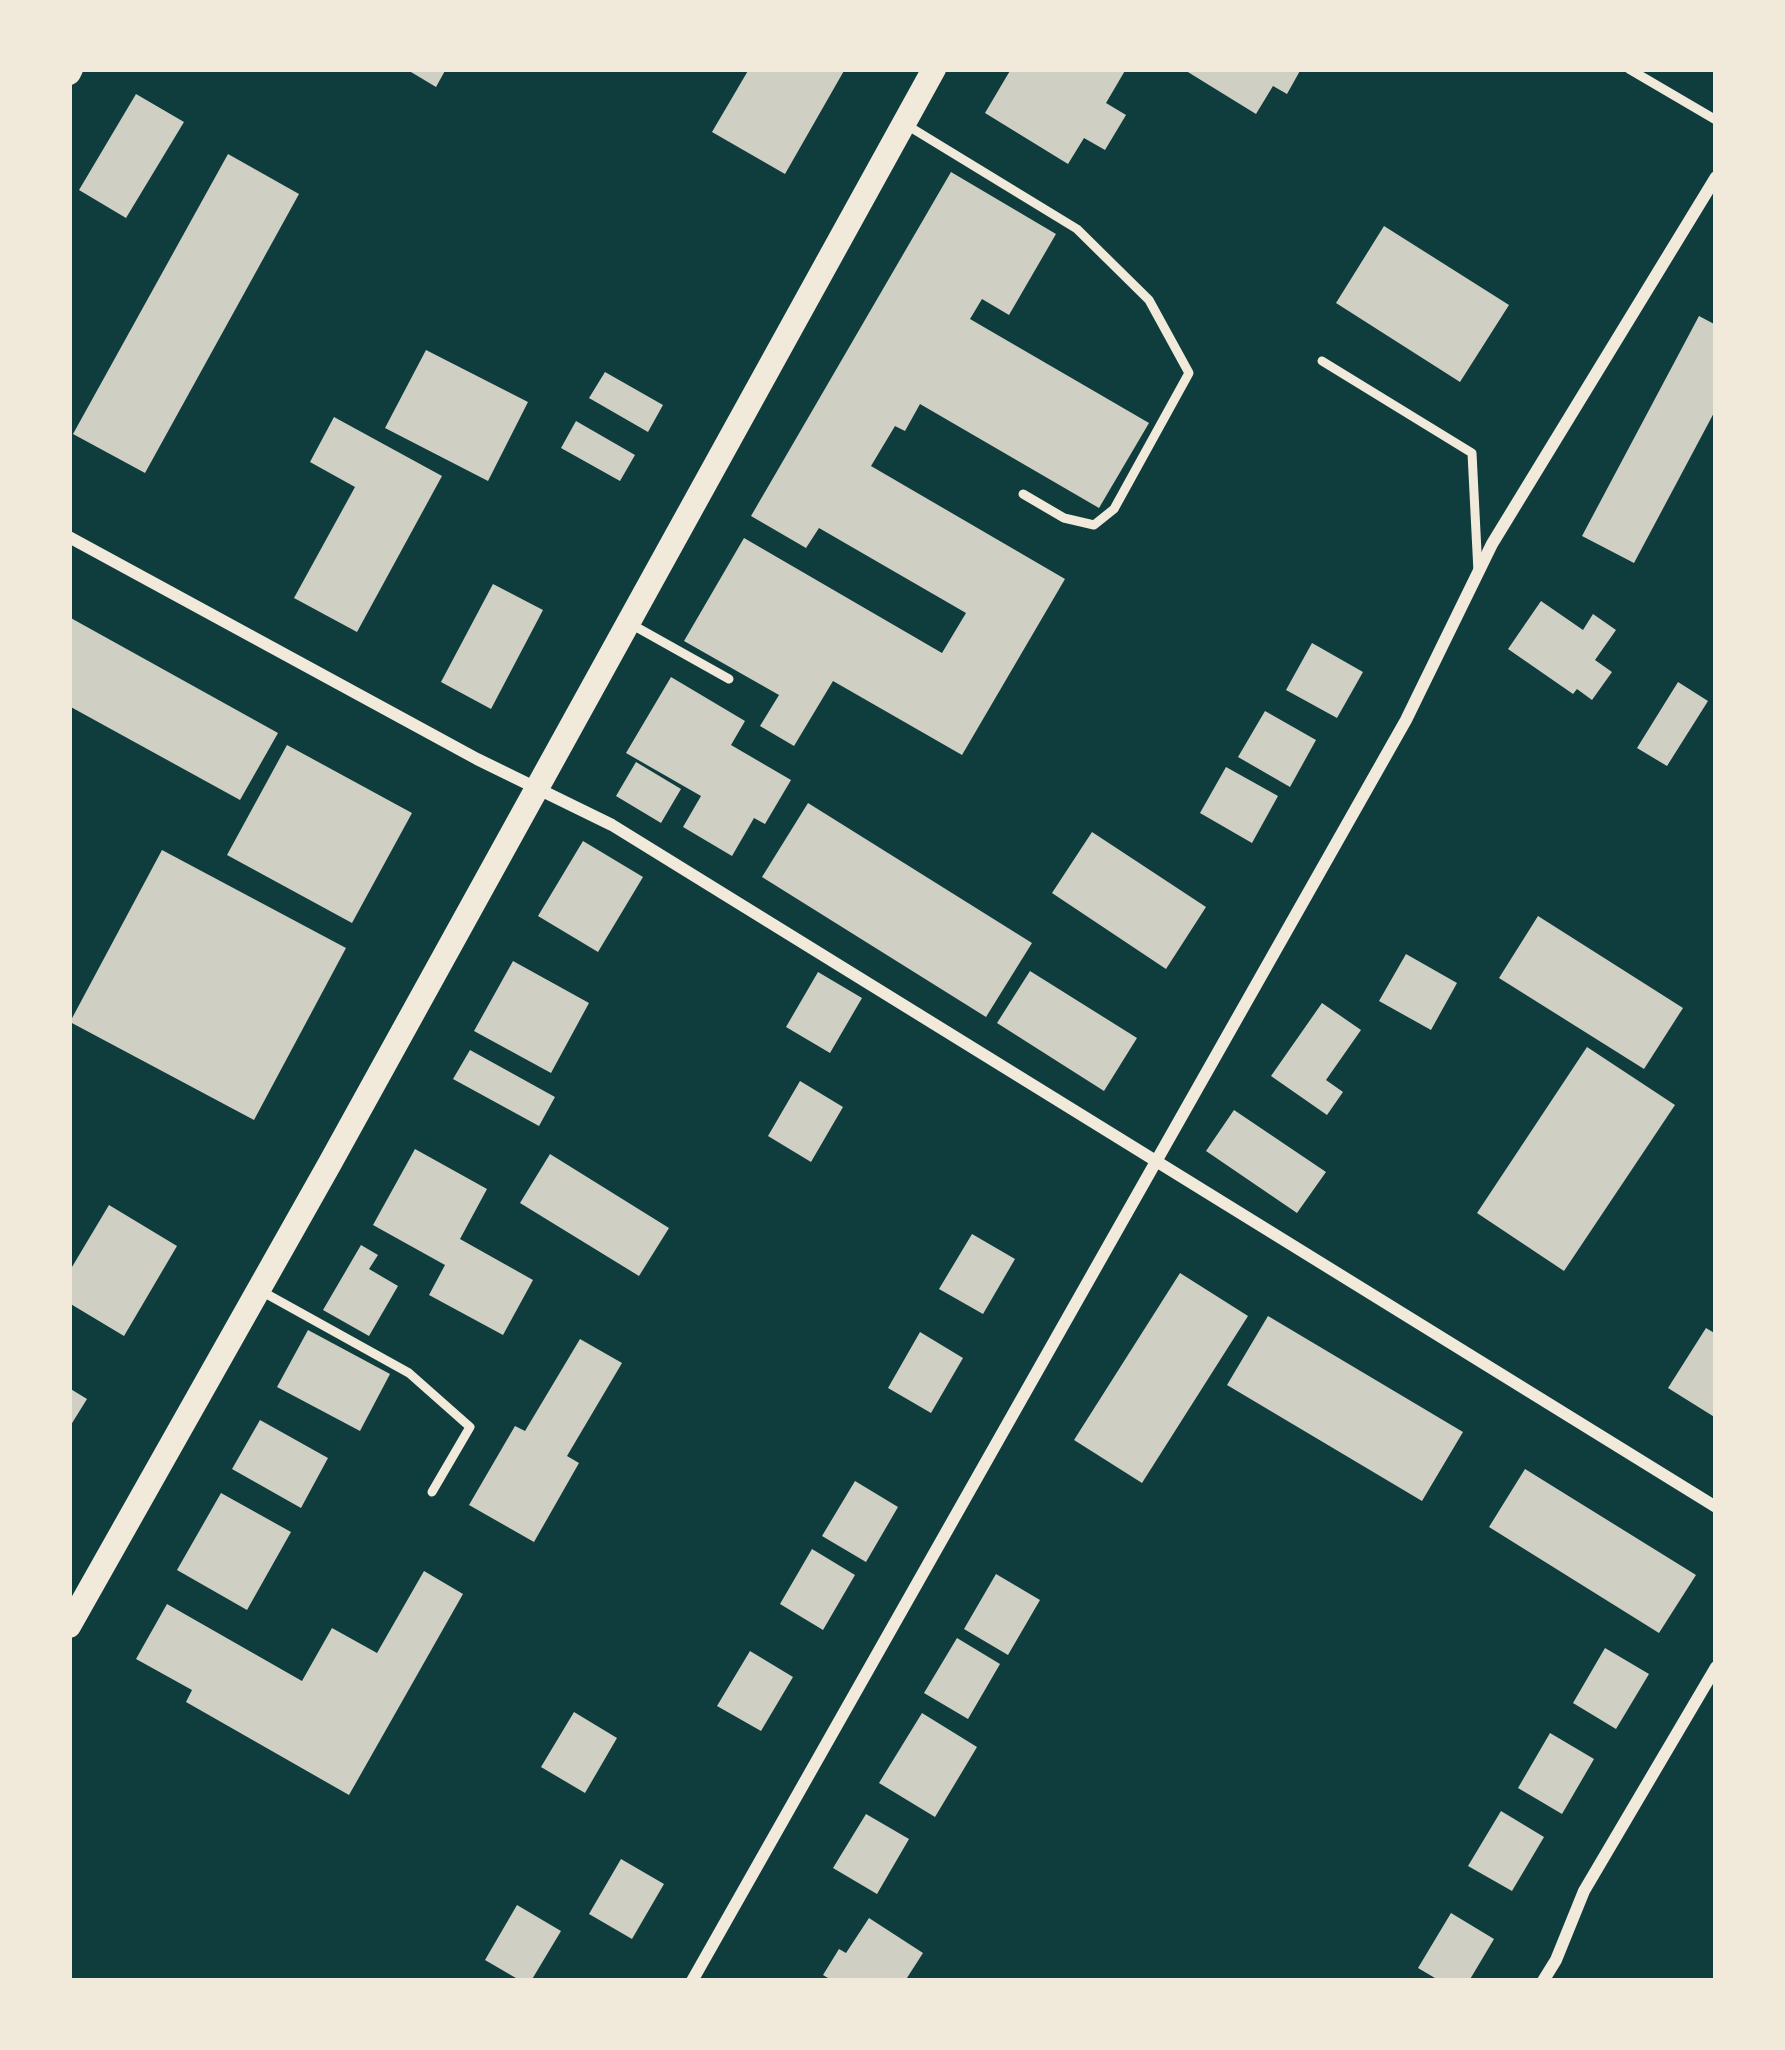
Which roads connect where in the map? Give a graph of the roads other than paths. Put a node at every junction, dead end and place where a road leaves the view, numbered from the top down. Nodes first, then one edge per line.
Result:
1 (934, 69) edge
2 (1629, 69) edge
3 (1716, 120) edge
4 (905, 124) junction
5 (1716, 177) edge
6 (1322, 361) dead end
7 (1023, 494) dead end
8 (69, 536) edge
9 (1478, 572) junction
10 (628, 622) junction
11 (729, 679) dead end
12 (537, 786) junction
13 (1156, 1161) junction
14 (259, 1289) junction
15 (432, 1492) dead end
16 (1716, 1507) edge
17 (69, 1626) edge
18 (1716, 1666) edge
19 (692, 1981) edge
20 (1543, 1981) edge

1 - 4 main road
2 - 3 lane
4 - 7 lane
4 - 10 main road
5 - 9 street
6 - 9 lane
8 - 12 street
9 - 13 street
10 - 11 lane
10 - 12 main road
12 - 13 street
12 - 14 main road
13 - 16 street
13 - 19 street
14 - 15 lane
14 - 17 main road
18 - 20 street

